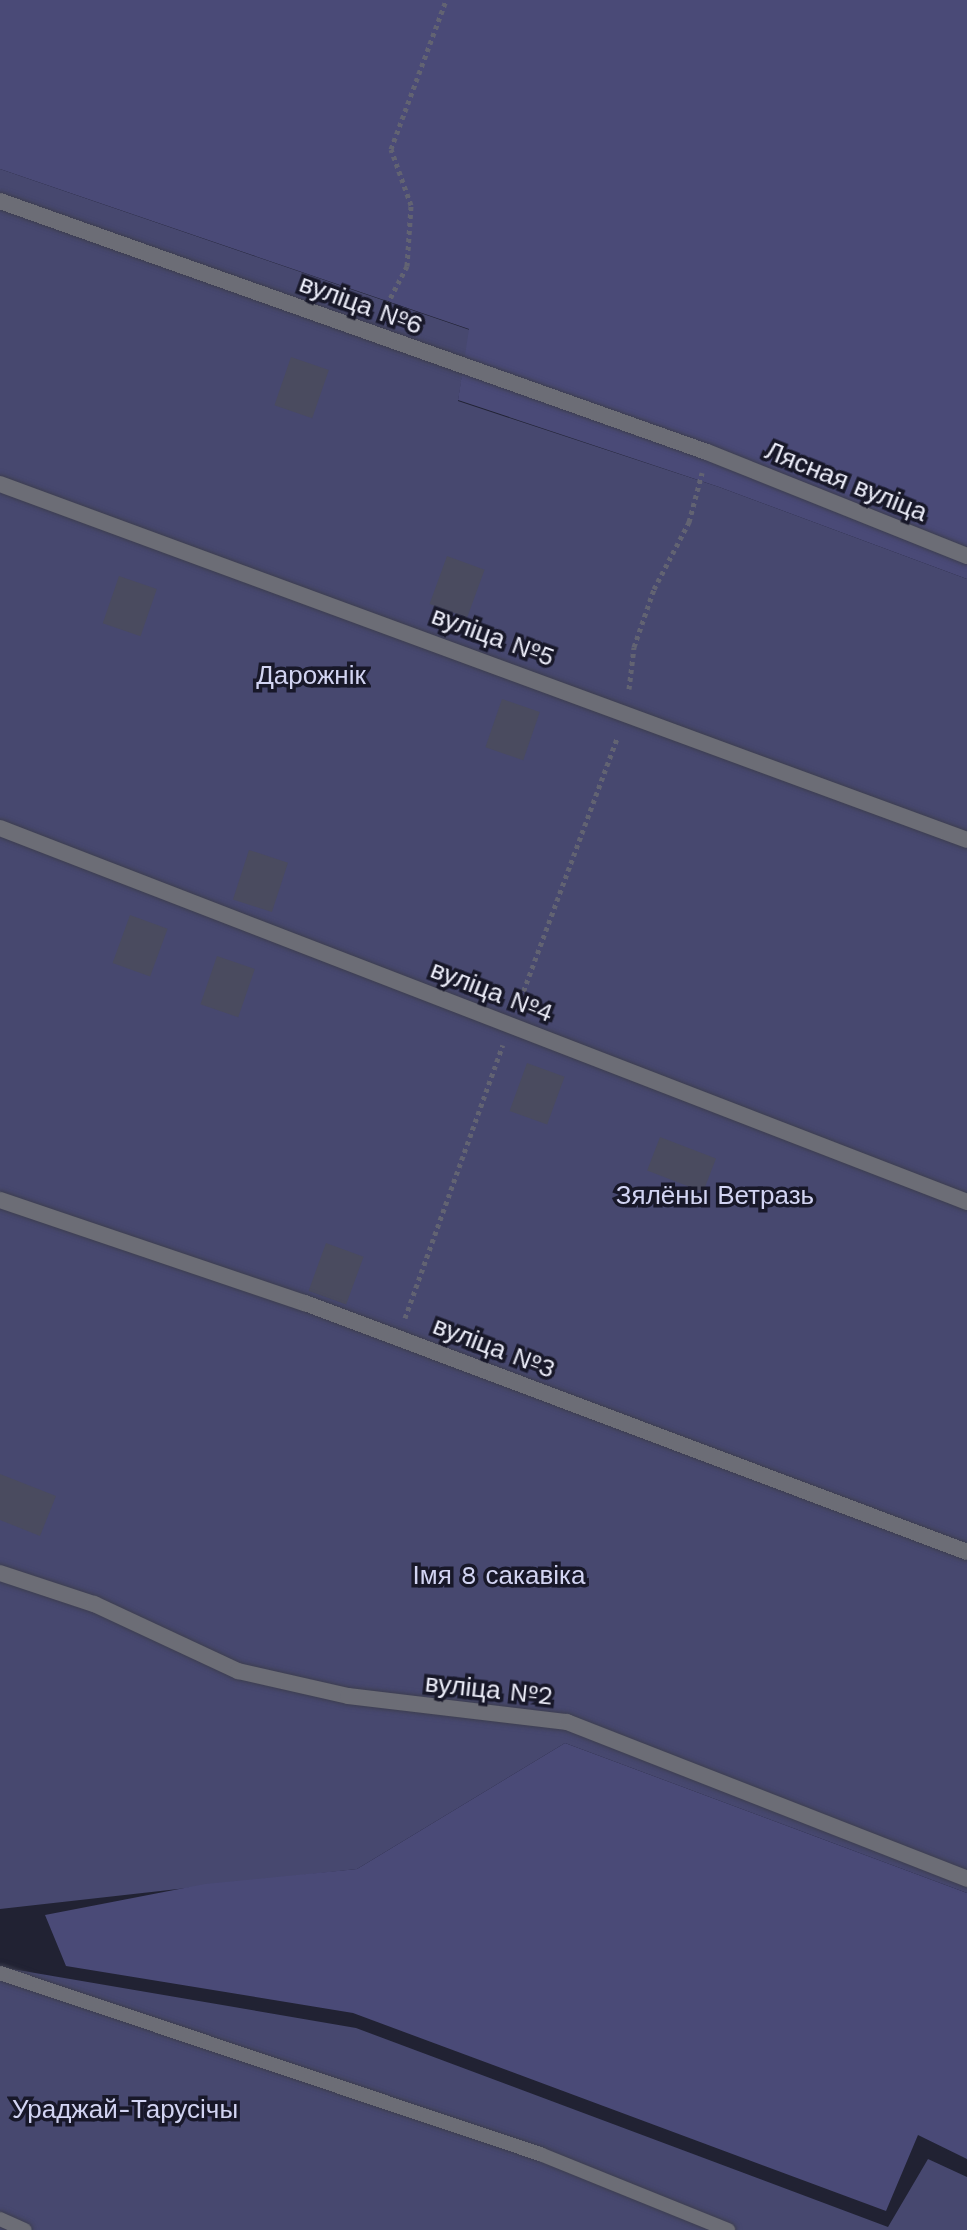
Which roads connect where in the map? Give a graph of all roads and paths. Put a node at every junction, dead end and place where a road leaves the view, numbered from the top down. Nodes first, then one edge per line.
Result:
1 (446, 0) edge
2 (0, 201) edge
3 (371, 334) junction
4 (707, 452) junction
5 (0, 484) edge
6 (967, 556) edge
7 (627, 711) junction
8 (0, 828) edge
9 (967, 840) edge
10 (511, 1024) junction
11 (0, 1200) edge
12 (967, 1202) edge
13 (398, 1338) junction
14 (967, 1552) edge
15 (0, 1573) edge
16 (967, 1879) edge
17 (0, 1973) edge
18 (0, 2219) edge
19 (25, 2230) edge
20 (728, 2230) edge

1 - 3 path
2 - 3 street, вуліца №6
3 - 4 street, вуліца №6
4 - 6 street, Лясная вуліца
4 - 7 path
5 - 7 street, вуліца №5
7 - 9 street, вуліца №5
7 - 10 path
8 - 10 street, вуліца №4
10 - 12 street, вуліца №4
10 - 13 path
11 - 13 street, вуліца №3
13 - 14 street, вуліца №3
15 - 16 street, вуліца №2
17 - 20 lane
18 - 19 lane

